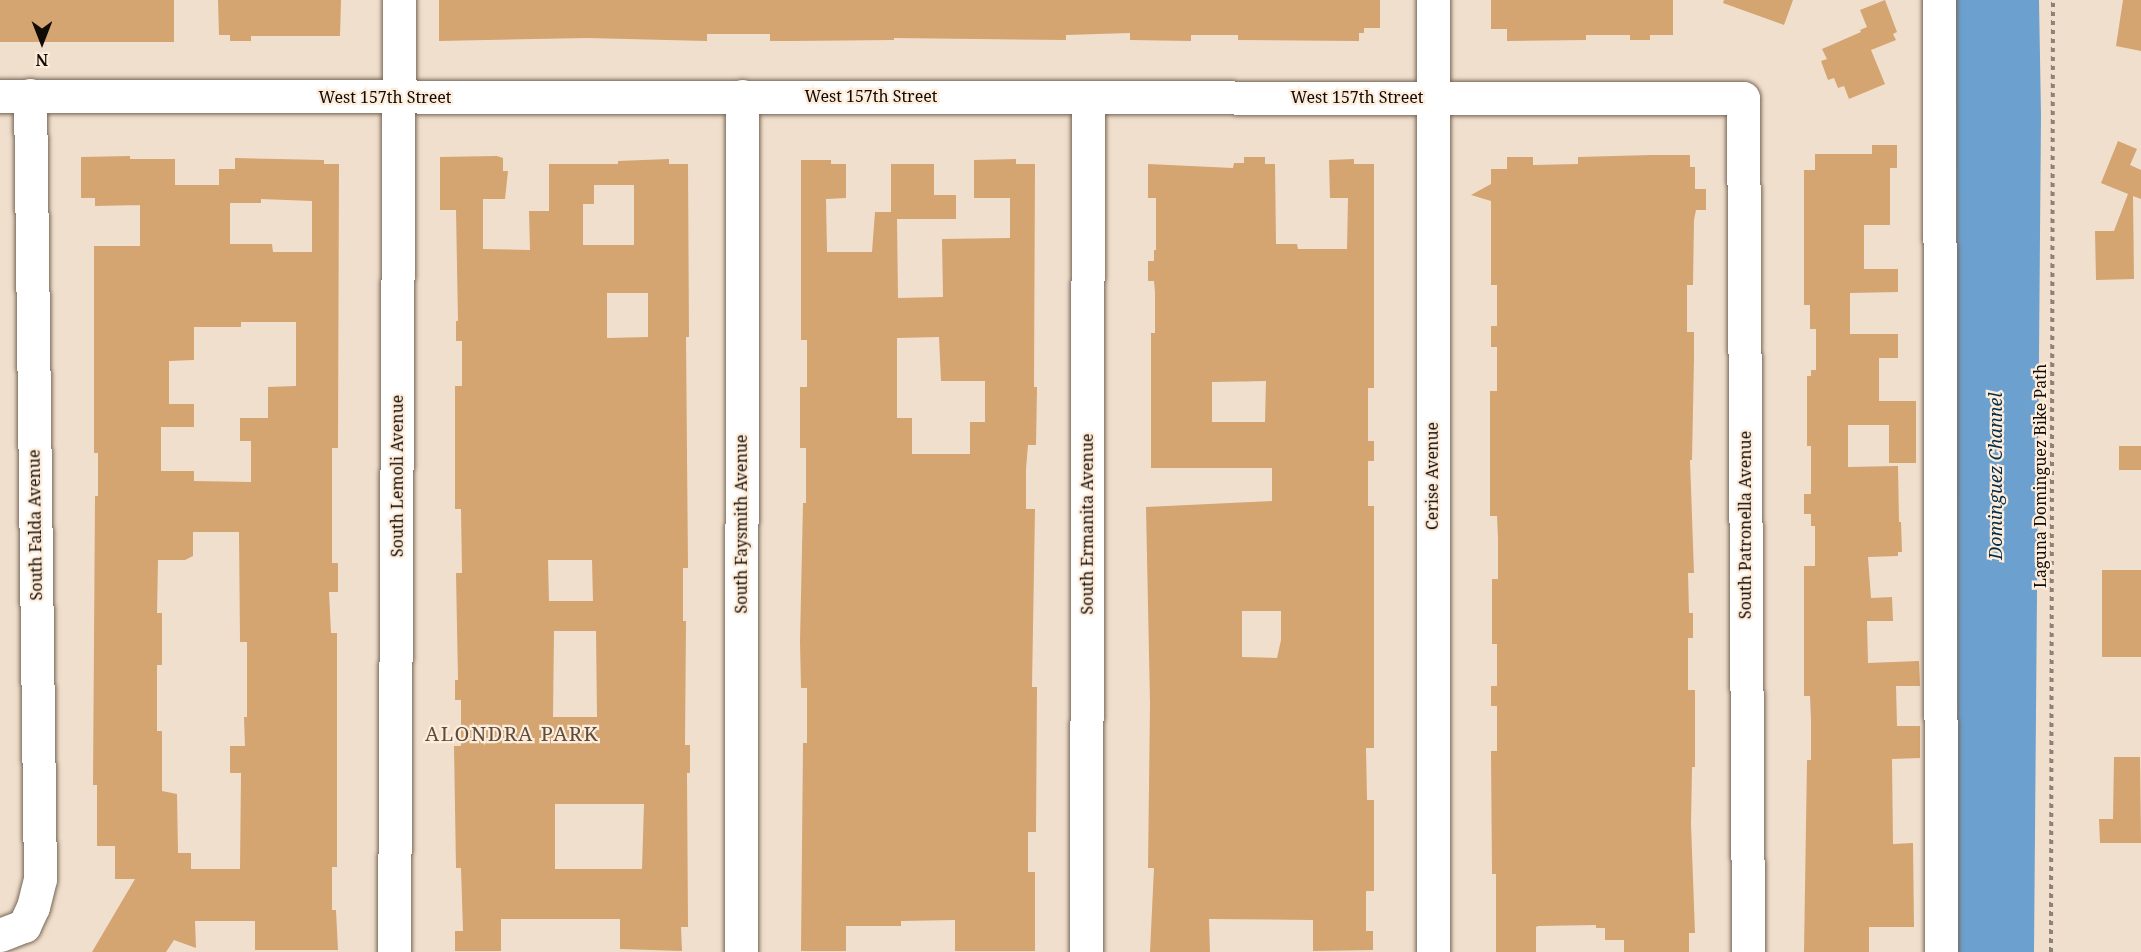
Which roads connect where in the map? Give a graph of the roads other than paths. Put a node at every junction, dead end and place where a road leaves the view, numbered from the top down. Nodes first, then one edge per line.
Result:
1 (399, 0) edge
2 (1433, 0) edge
3 (1939, 0) edge
4 (15, 95) edge
5 (742, 96) junction
6 (1088, 97) junction
7 (1432, 97) junction
8 (399, 98) junction
9 (1743, 98) joint
10 (0, 935) edge
11 (394, 952) edge
12 (741, 952) edge
13 (1086, 952) edge
14 (1433, 952) edge
15 (1748, 952) edge
16 (1941, 952) edge

1 - 8 street, South Lemoli Avenue
2 - 7 street, Cerise Avenue
3 - 16 street
4 - 8 street, West 157th Street
4 - 10 street, South Falda Avenue
5 - 6 street, West 157th Street
5 - 8 street, West 157th Street
5 - 12 street, South Faysmith Avenue
6 - 7 street, West 157th Street
6 - 13 street, South Ermanita Avenue
7 - 9 street, West 157th Street
7 - 14 street, Cerise Avenue
8 - 11 street, South Lemoli Avenue
9 - 15 street, South Patronella Avenue

